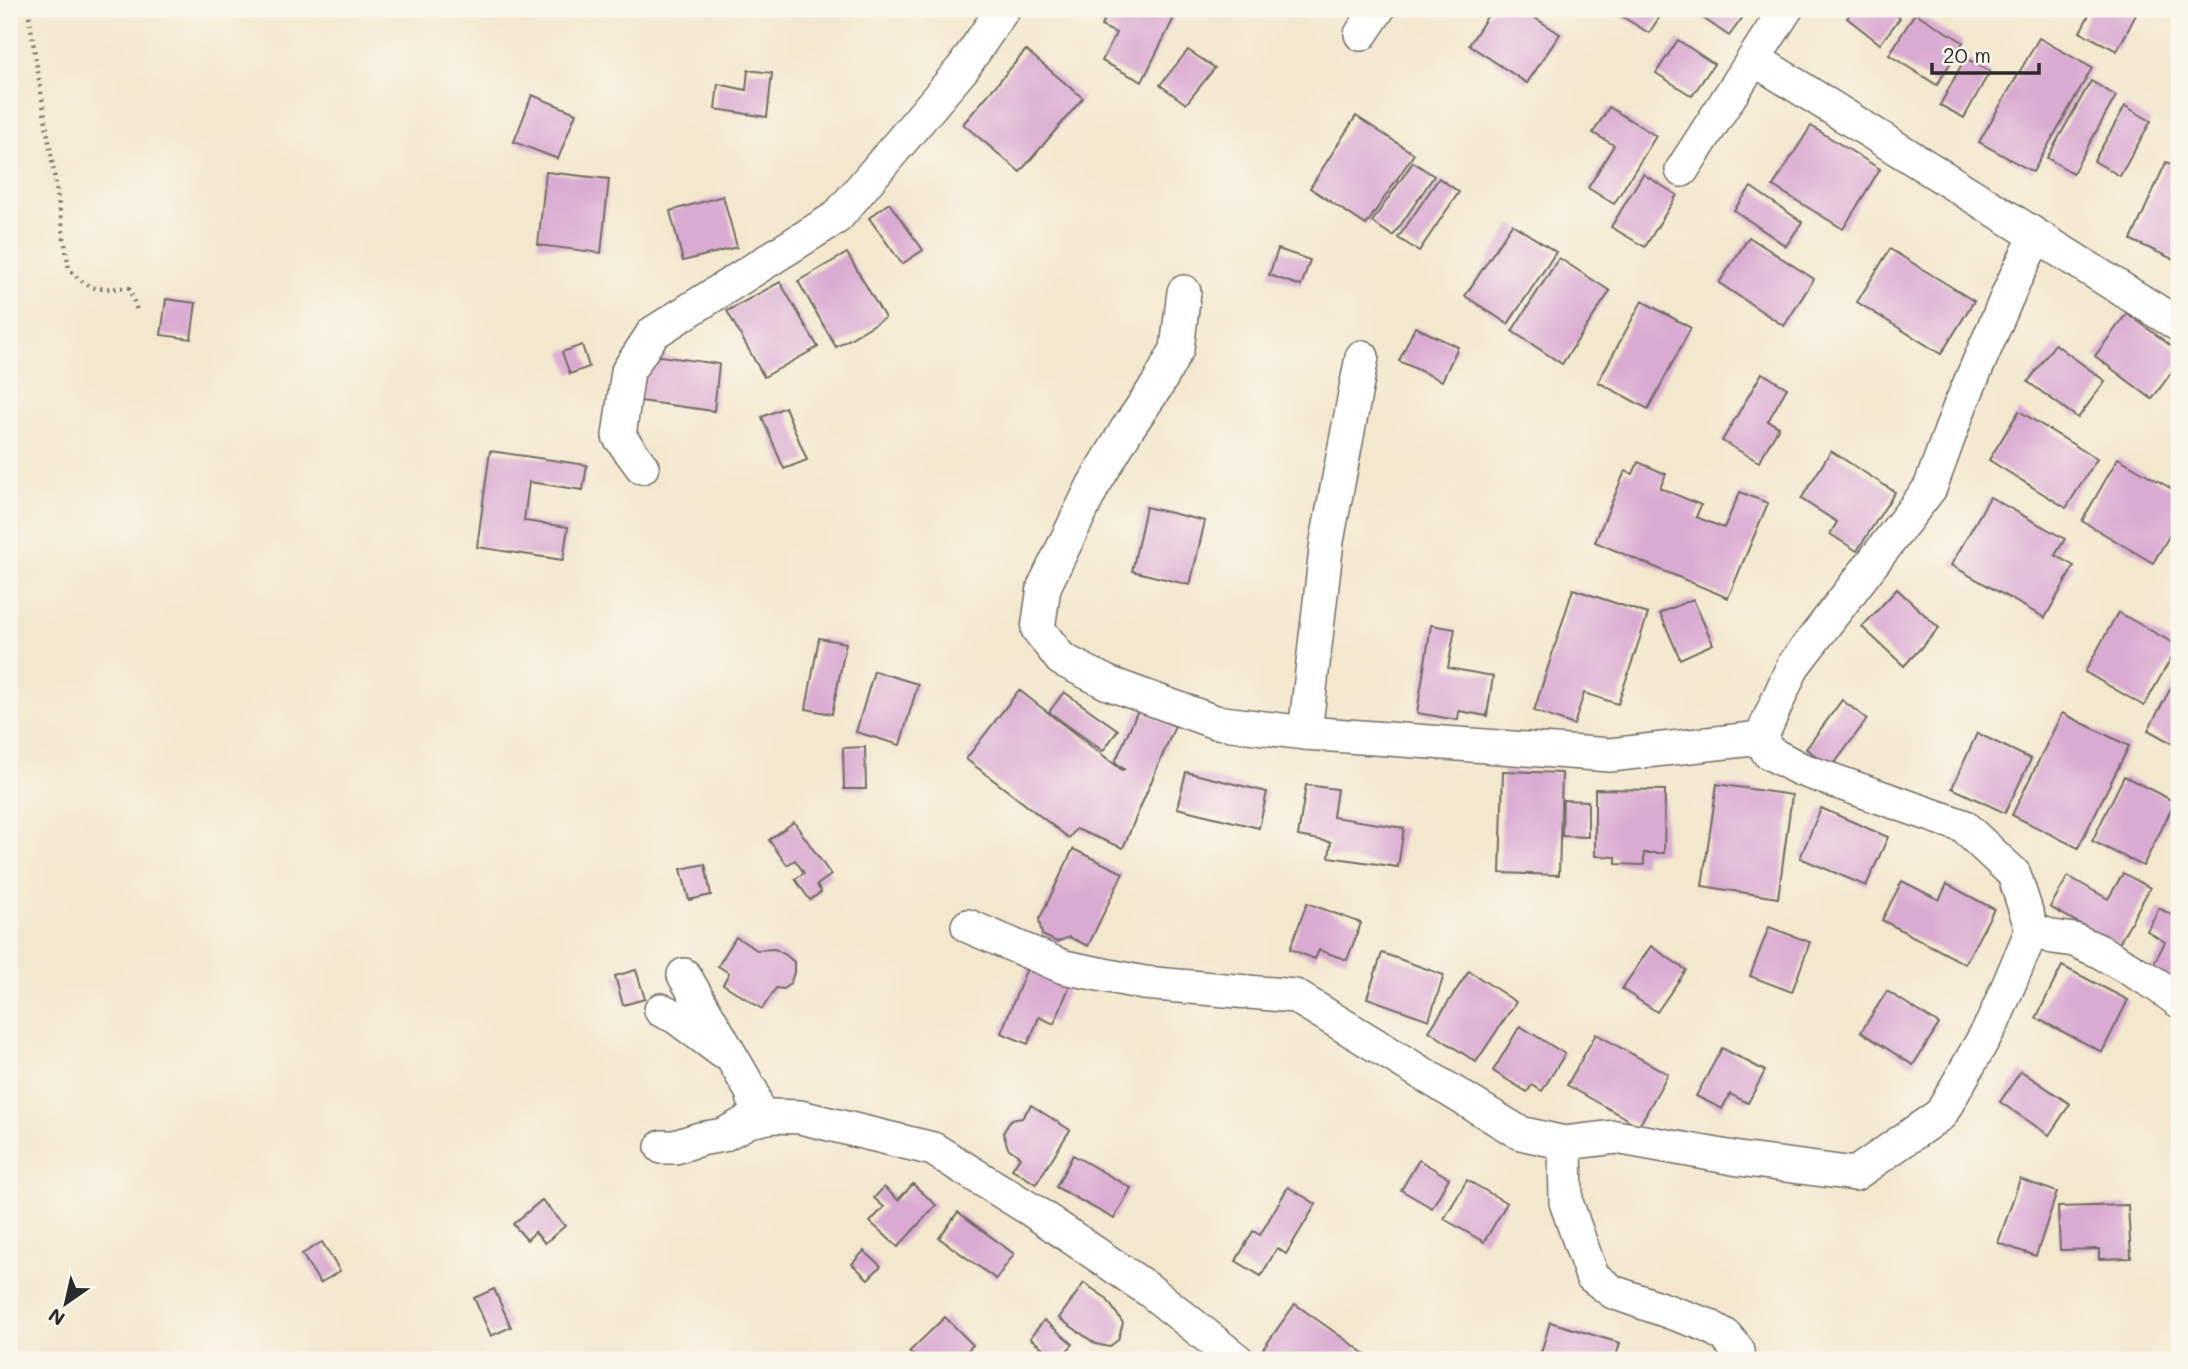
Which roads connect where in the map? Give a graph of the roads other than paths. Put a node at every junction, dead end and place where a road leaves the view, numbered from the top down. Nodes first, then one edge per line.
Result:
1 (1003, 9) edge
2 (1786, 9) edge
3 (1754, 59) junction
4 (1682, 170) dead end
5 (2036, 236) junction
6 (1184, 292) dead end
7 (2179, 325) edge
8 (1362, 358) dead end
9 (642, 467) dead end
10 (1305, 733) junction
11 (1761, 738) junction
12 (968, 926) dead end
13 (2032, 930) junction
14 (684, 975) dead end
15 (2179, 1002) edge
16 (661, 1010) dead end
17 (733, 1060) junction
18 (759, 1119) junction
19 (1565, 1143) junction
20 (662, 1147) dead end
21 (1237, 1360) edge
22 (1739, 1360) edge

1 - 9 street
2 - 3 street
3 - 4 street
3 - 5 street
5 - 7 street
5 - 11 street
6 - 10 street
8 - 10 street
10 - 11 street
11 - 13 street
12 - 19 street
13 - 15 street
13 - 19 street
14 - 17 street
16 - 17 street
17 - 18 street
18 - 20 street
18 - 21 street
19 - 22 street

